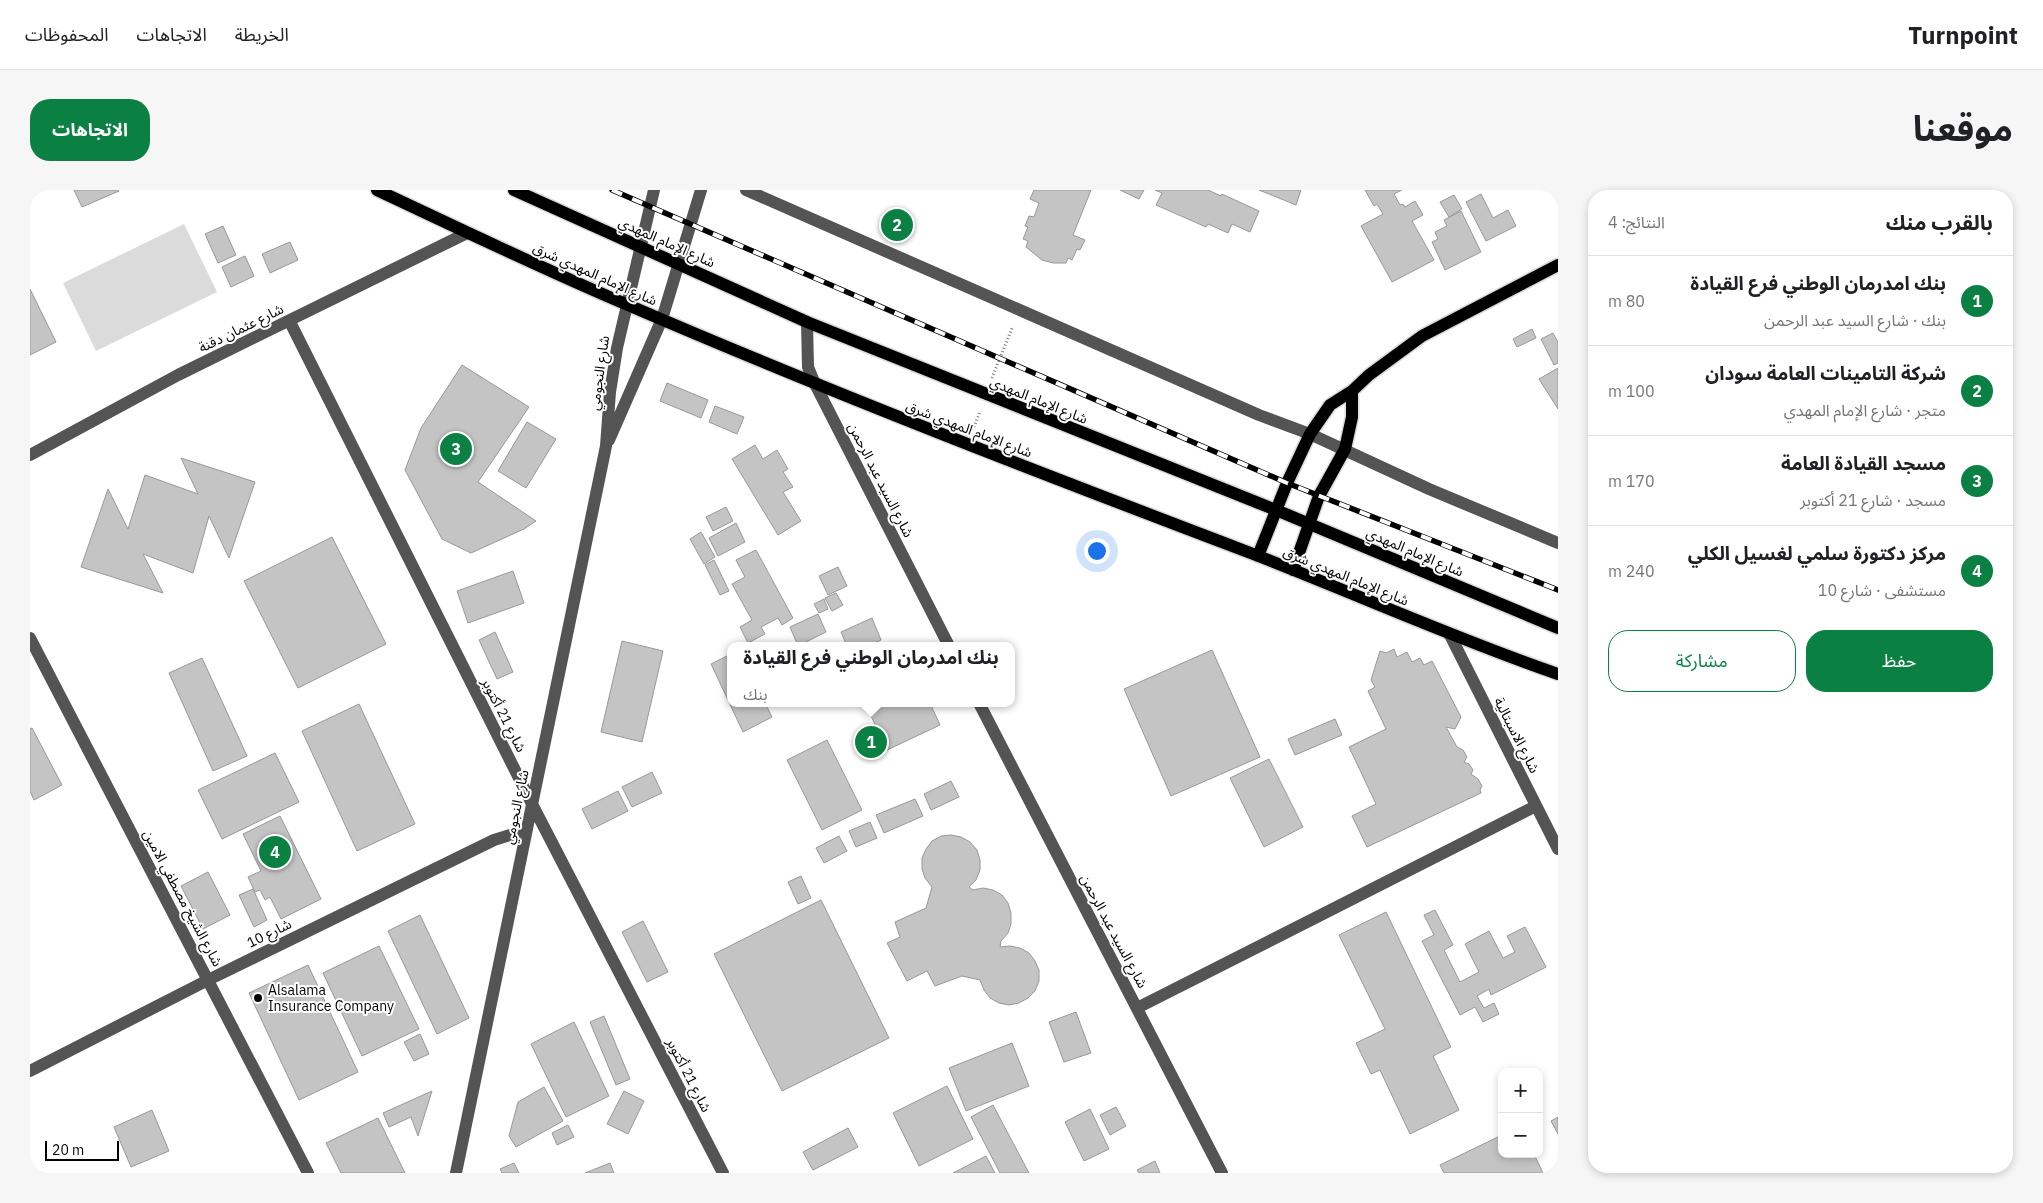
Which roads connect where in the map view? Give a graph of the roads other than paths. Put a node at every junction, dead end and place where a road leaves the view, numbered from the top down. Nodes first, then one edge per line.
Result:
1 (377, 190) edge
2 (514, 190) edge
3 (654, 190) edge
4 (701, 190) edge
5 (746, 190) edge
6 (467, 233) junction
7 (641, 246) junction
8 (679, 264) junction
9 (1558, 265) edge
10 (627, 305) junction
11 (662, 319) junction
12 (290, 322) junction
13 (807, 322) junction
14 (815, 384) junction
15 (1352, 391) junction
16 (1310, 434) junction
17 (606, 446) junction
18 (1344, 449) junction
19 (30, 455) edge
20 (1276, 510) junction
21 (1310, 525) junction
22 (1558, 543) edge
23 (1258, 556) junction
24 (1293, 570) junction
25 (1558, 628) edge
26 (1450, 634) junction
27 (30, 638) edge
28 (948, 642) edge
29 (1558, 674) edge
30 (981, 707) edge
31 (532, 804) junction
32 (1536, 806) junction
33 (526, 834) junction
34 (1558, 849) edge
35 (208, 980) junction
36 (1136, 1008) junction
37 (30, 1071) edge
38 (308, 1173) edge
39 (456, 1173) edge
40 (723, 1173) edge
41 (1222, 1173) edge

1 - 6 main road, شارع الإمام المهدي شرق
2 - 7 main road, شارع الإمام المهدي
3 - 7 street, شارع النجومي
4 - 8 street, شارع النجومي
5 - 16 street
6 - 10 main road, شارع الإمام المهدي شرق
6 - 12 street, شارع عثمان دقنة
7 - 8 main road, شارع الإمام المهدي
7 - 10 street, شارع النجومي
8 - 11 street, شارع النجومي
8 - 13 main road, شارع الإمام المهدي
9 - 15 main road
10 - 11 main road, شارع الإمام المهدي شرق
10 - 17 street, شارع النجومي
11 - 14 main road, شارع الإمام المهدي شرق
11 - 17 street, شارع النجومي
12 - 19 street, شارع عثمان دقنة
12 - 31 street, شارع 21 أكتوبر
13 - 14 street, شارع السيد عبد الرحمن
13 - 20 main road, شارع الإمام المهدي
14 - 23 main road, شارع الإمام المهدي شرق
14 - 28 street, شارع السيد عبد الرحمن
15 - 16 main road
15 - 18 main road
16 - 18 street
16 - 20 main road
17 - 31 street, شارع النجومي
18 - 21 main road
18 - 22 street
20 - 21 main road, شارع الإمام المهدي
20 - 23 main road
21 - 24 main road
21 - 25 main road, شارع الإمام المهدي
23 - 24 main road, شارع الإمام المهدي شرق
24 - 26 main road, شارع الإمام المهدي شرق
26 - 29 main road, شارع الإمام المهدي شرق
26 - 32 street, شارع الاسبتالية
27 - 35 street, شارع الشيخ مصطفي الامين
30 - 36 street, شارع السيد عبد الرحمن
31 - 33 street, شارع النجومي
31 - 40 street, شارع 21 أكتوبر
32 - 34 street, شارع الاسبتالية
32 - 36 street
33 - 35 street, شارع 10
33 - 39 street, شارع النجومي
35 - 37 street, شارع 10
35 - 38 street, شارع الشيخ مصطفي الامين
36 - 41 street, شارع السيد عبد الرحمن

